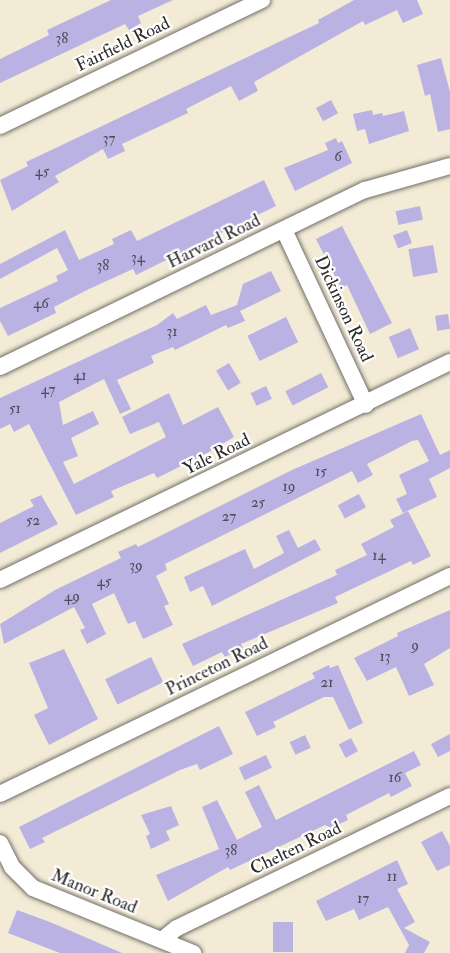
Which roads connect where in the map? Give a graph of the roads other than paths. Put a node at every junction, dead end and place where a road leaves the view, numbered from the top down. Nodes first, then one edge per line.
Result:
1 (262, 0) edge
2 (0, 126) edge
3 (450, 166) edge
4 (284, 230) junction
5 (450, 362) edge
6 (0, 367) edge
7 (366, 405) junction
8 (450, 576) edge
9 (0, 580) edge
10 (0, 794) edge
11 (450, 796) edge
12 (0, 843) edge
13 (162, 940) junction
14 (193, 953) edge

1 - 2 street, Fairfield Road
3 - 4 street, Harvard Road
4 - 6 street, Harvard Road
4 - 7 street, Dickinson Road
5 - 7 street, Yale Road
7 - 9 street, Yale Road
8 - 10 street, Princeton Road
11 - 13 street, Chelten Road
12 - 13 street, Manor Road
13 - 14 street, Manor Road

